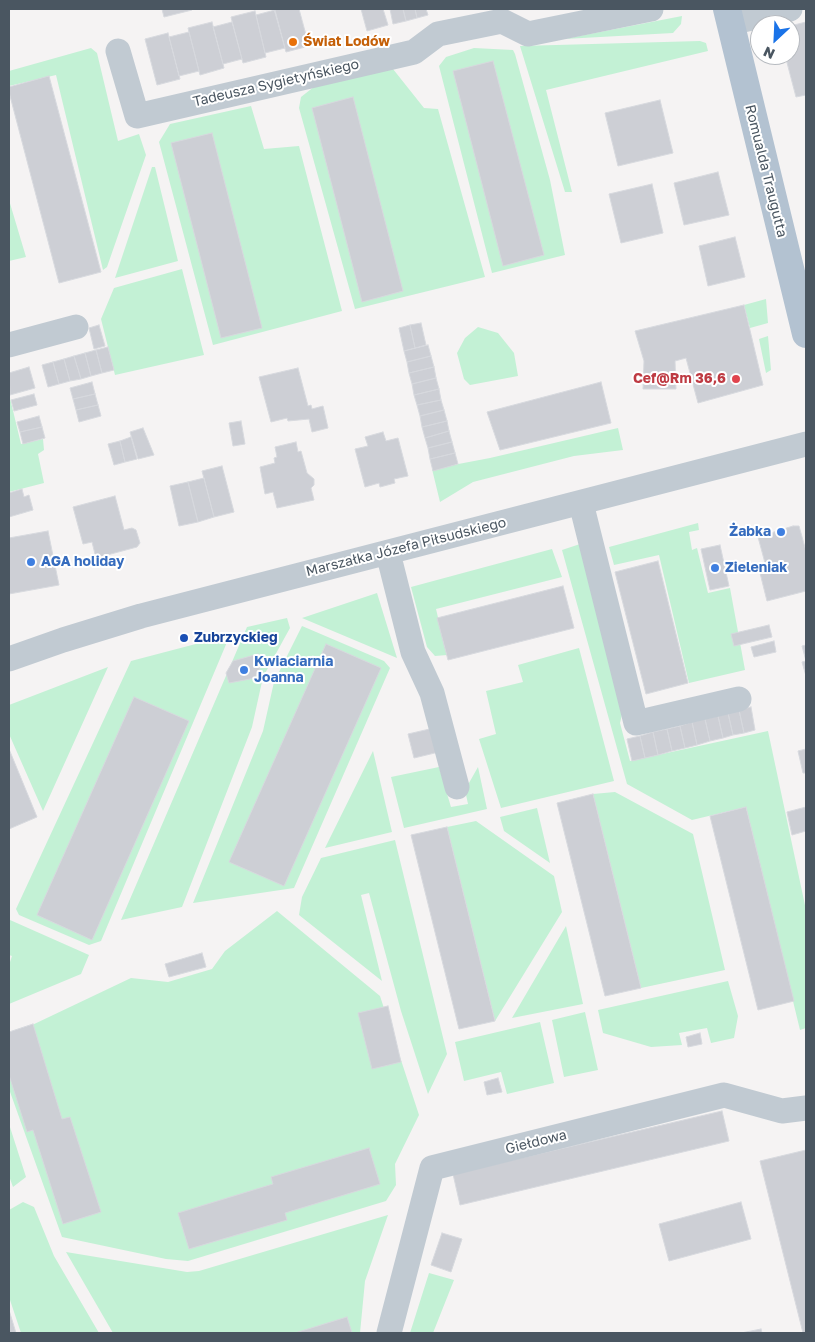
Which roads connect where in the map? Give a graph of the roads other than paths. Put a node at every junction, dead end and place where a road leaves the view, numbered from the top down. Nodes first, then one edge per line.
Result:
1 (651, 9) edge
2 (790, 9) edge
3 (728, 16) edge
4 (118, 51) dead end
5 (76, 327) dead end
6 (806, 334) edge
7 (9, 345) edge
8 (806, 444) edge
9 (581, 503) junction
10 (388, 553) junction
11 (9, 660) edge
12 (739, 698) dead end
13 (457, 787) dead end
14 (806, 1108) edge
15 (389, 1333) edge

1 - 4 street, Tadeusza Sygietyńskiego
2 - 3 street
3 - 6 main road, Romualda Traugutta
5 - 7 street
8 - 9 street, Marszałka Józefa Piłsudskiego
9 - 10 street, Marszałka Józefa Piłsudskiego
9 - 12 street
10 - 11 street, Marszałka Józefa Piłsudskiego
10 - 13 street
14 - 15 street, Giełdowa

